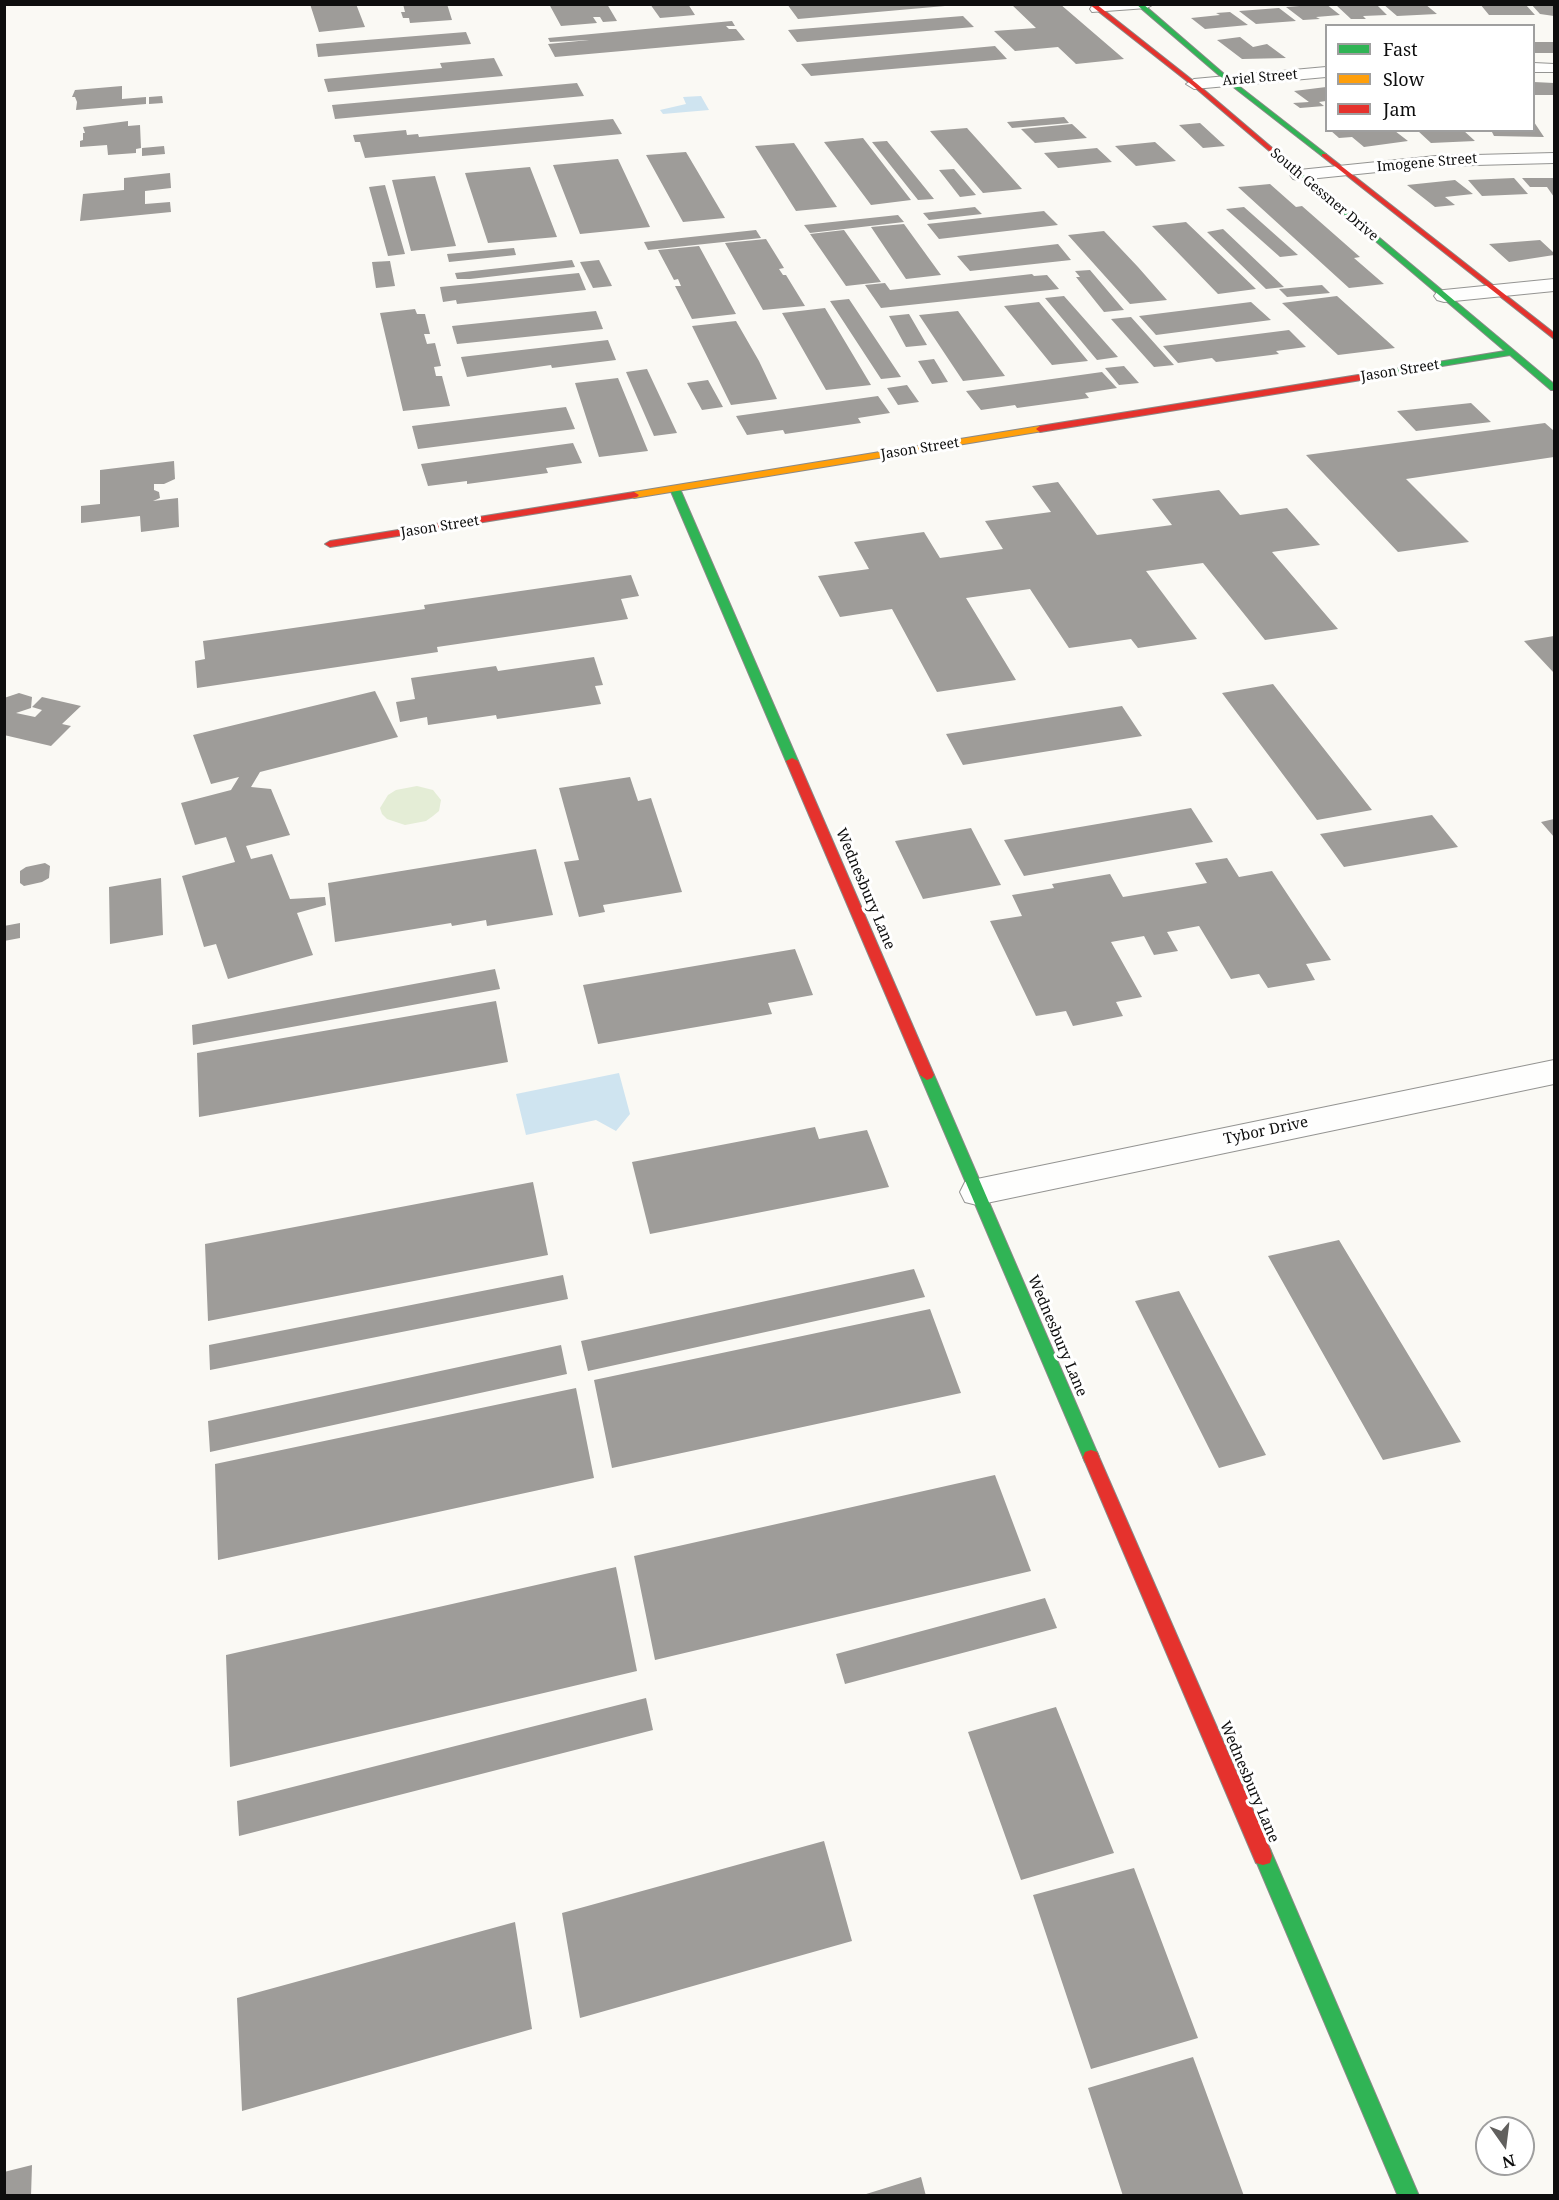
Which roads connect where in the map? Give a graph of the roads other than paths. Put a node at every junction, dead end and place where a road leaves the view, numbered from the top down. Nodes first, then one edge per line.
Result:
1 (1147, 4) edge
2 (1139, 5) edge
3 (1095, 7) edge
4 (1535, 68) edge
5 (1554, 68) edge
6 (1325, 72) edge
7 (1229, 81) junction
8 (1194, 84) junction
9 (1554, 158) edge
10 (1344, 170) junction
11 (1299, 175) junction
12 (1554, 285) edge
13 (1498, 290) junction
14 (1444, 296) junction
15 (1554, 337) edge
16 (1510, 353) junction
17 (1554, 388) edge
18 (675, 489) junction
19 (330, 544) dead end
20 (1554, 1072) edge
21 (977, 1192) junction
22 (1409, 2196) edge

1 - 2 street
2 - 3 street
2 - 7 street, South Gessner Drive
3 - 8 street, South Gessner Drive
4 - 5 street
6 - 7 street, Ariel Street
7 - 8 street, Ariel Street
7 - 10 street, South Gessner Drive
8 - 11 street, South Gessner Drive
9 - 10 street, Imogene Street
10 - 11 street, Imogene Street
10 - 13 street, South Gessner Drive
11 - 14 street, South Gessner Drive
12 - 13 street
13 - 14 street
13 - 15 street, South Gessner Drive
14 - 16 street, South Gessner Drive
16 - 17 street, South Gessner Drive
16 - 18 street, Jason Street
18 - 19 street, Jason Street
18 - 21 street, Wednesbury Lane
20 - 21 street, Tybor Drive
21 - 22 street, Wednesbury Lane

